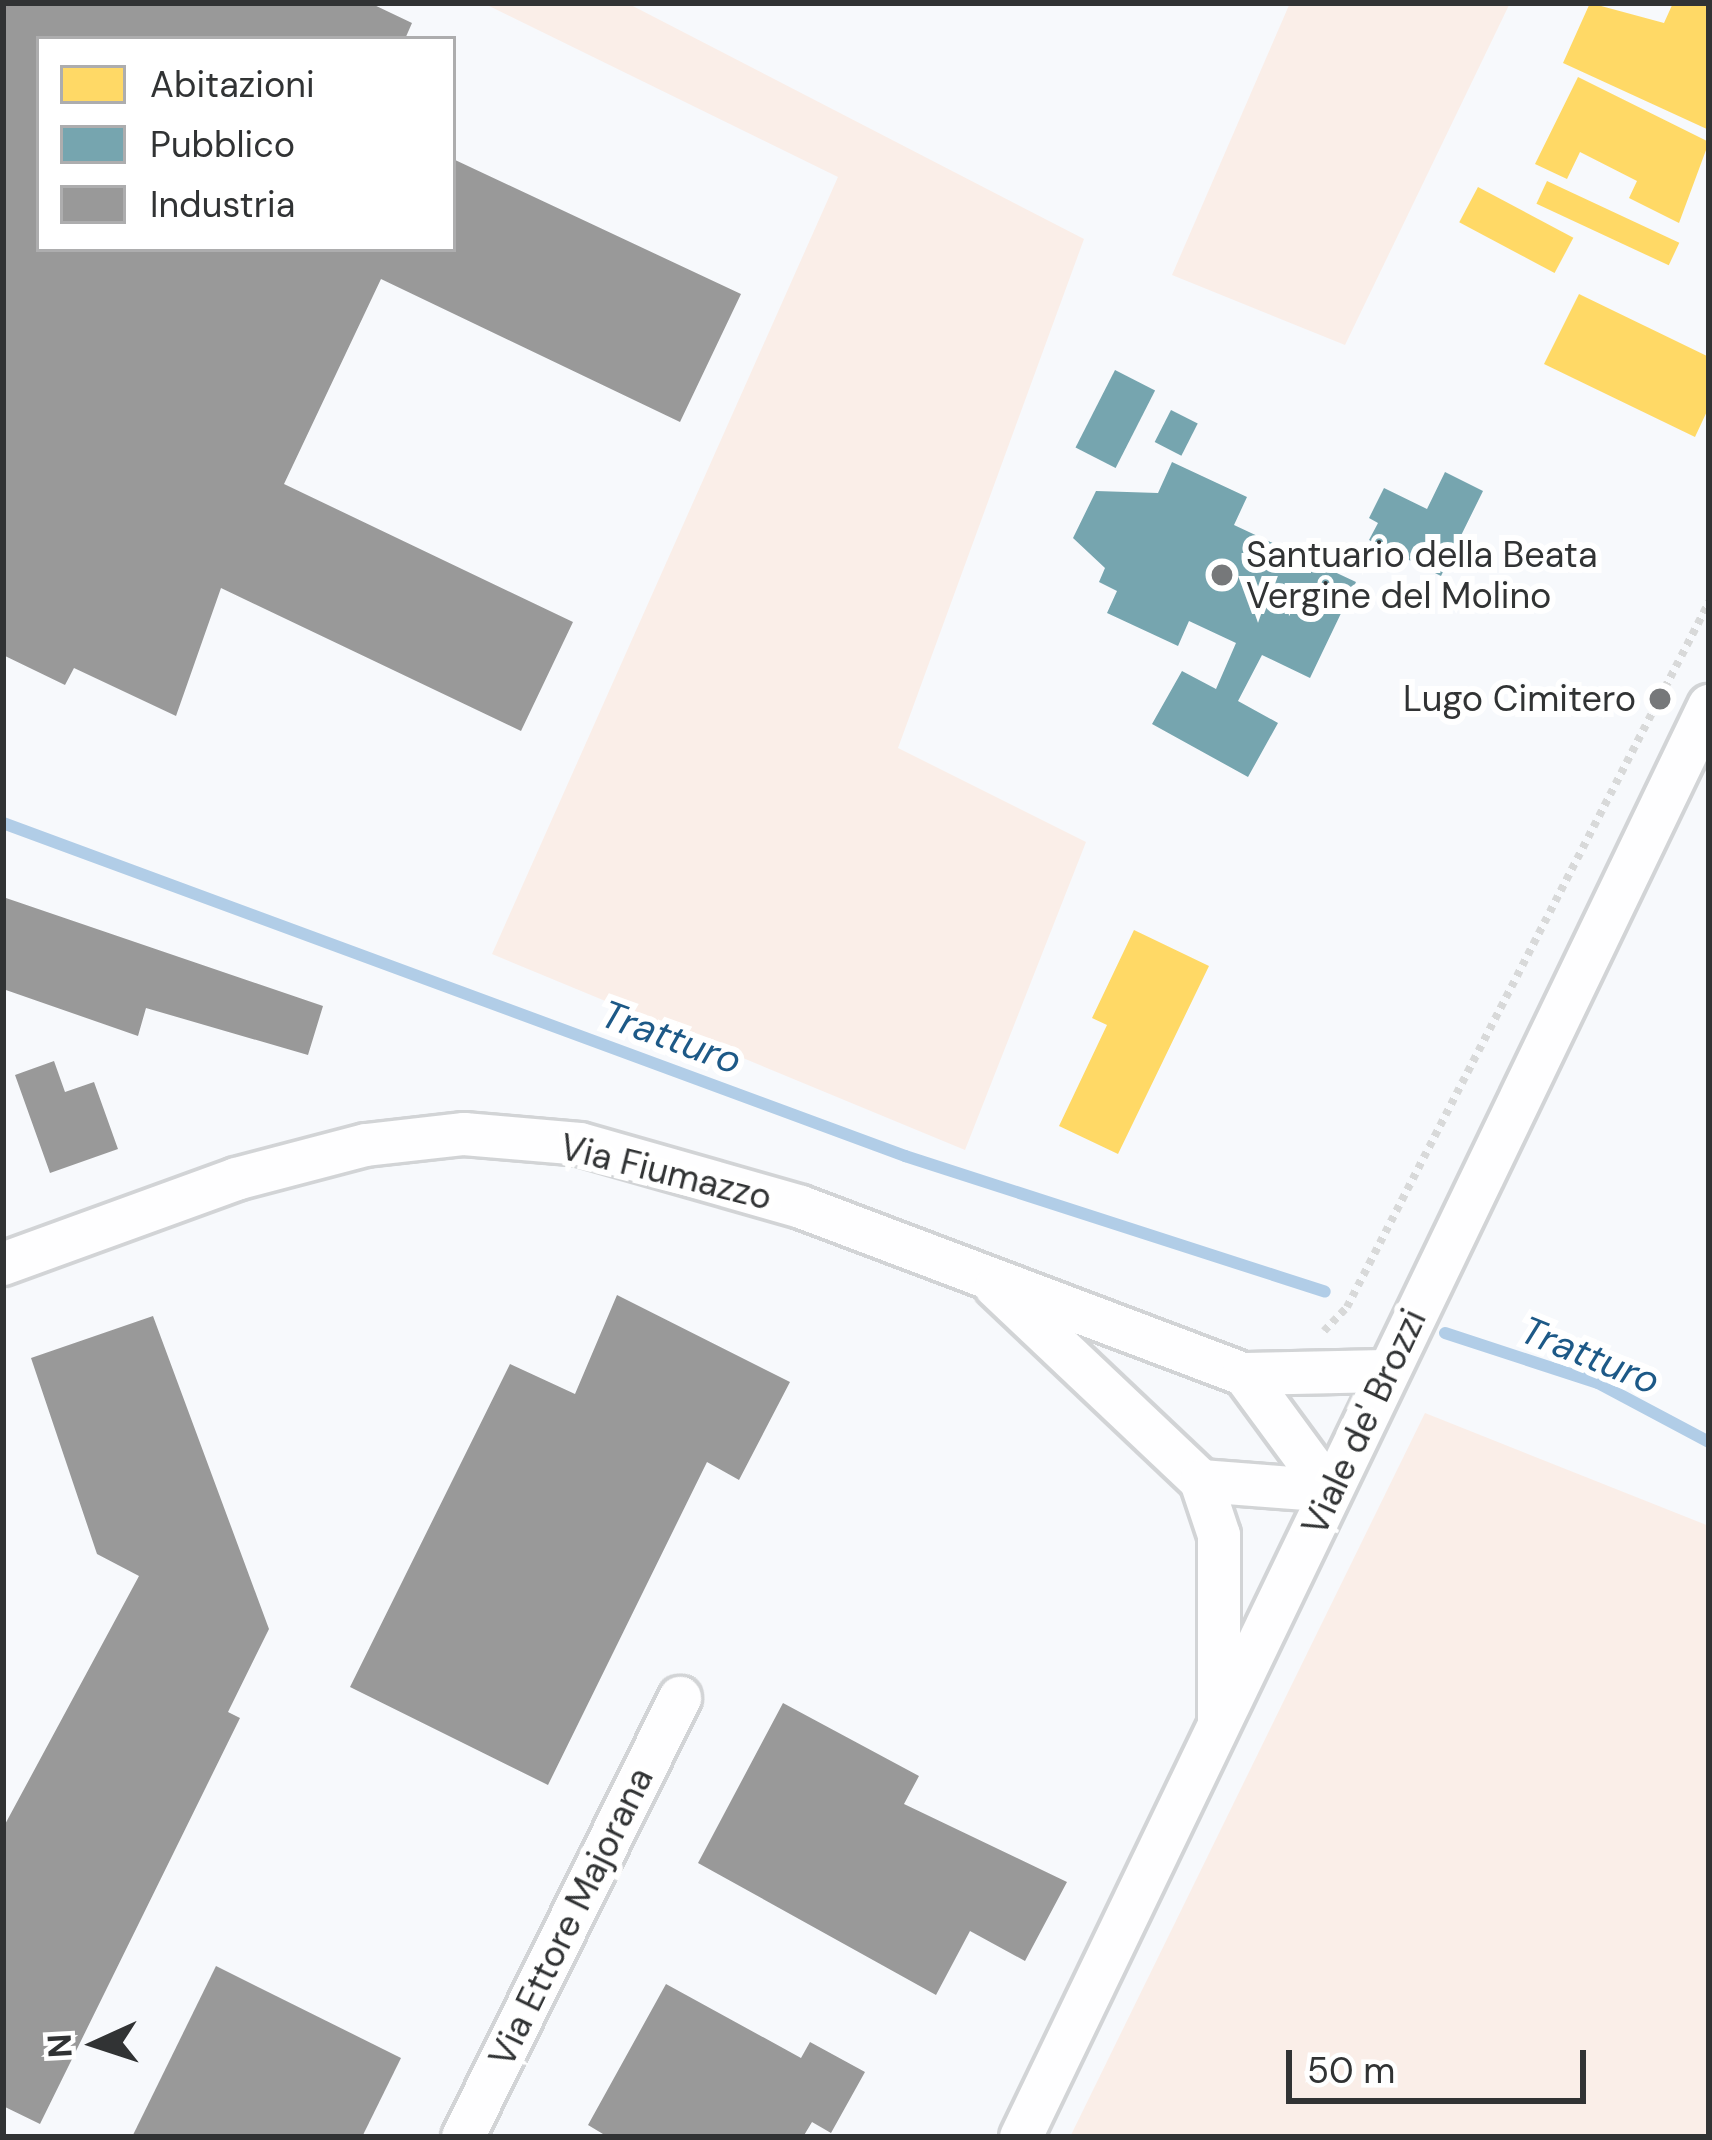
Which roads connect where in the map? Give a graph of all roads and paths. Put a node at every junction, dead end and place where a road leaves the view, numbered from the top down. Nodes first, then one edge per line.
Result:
1 (1709, 706) edge
2 (3, 1264) edge
3 (978, 1270) junction
4 (1387, 1371) junction
5 (1244, 1374) junction
6 (1201, 1480) junction
7 (1330, 1492) junction
8 (680, 1698) dead end
9 (1218, 1744) junction
10 (463, 2137) edge
11 (1021, 2137) edge

1 - 4 street, Viale de' Brozzi
2 - 3 street, Via Fiumazzo
3 - 5 street, Via Fiumazzo
3 - 6 street, Via Fiumazzo
4 - 5 street, Via Fiumazzo
4 - 7 street, Viale de' Brozzi
5 - 7 street
6 - 7 street
6 - 9 street, Via Fiumazzo
7 - 9 street, Viale de' Brozzi
8 - 10 street, Via Ettore Majorana
9 - 11 street, Viale de' Brozzi

